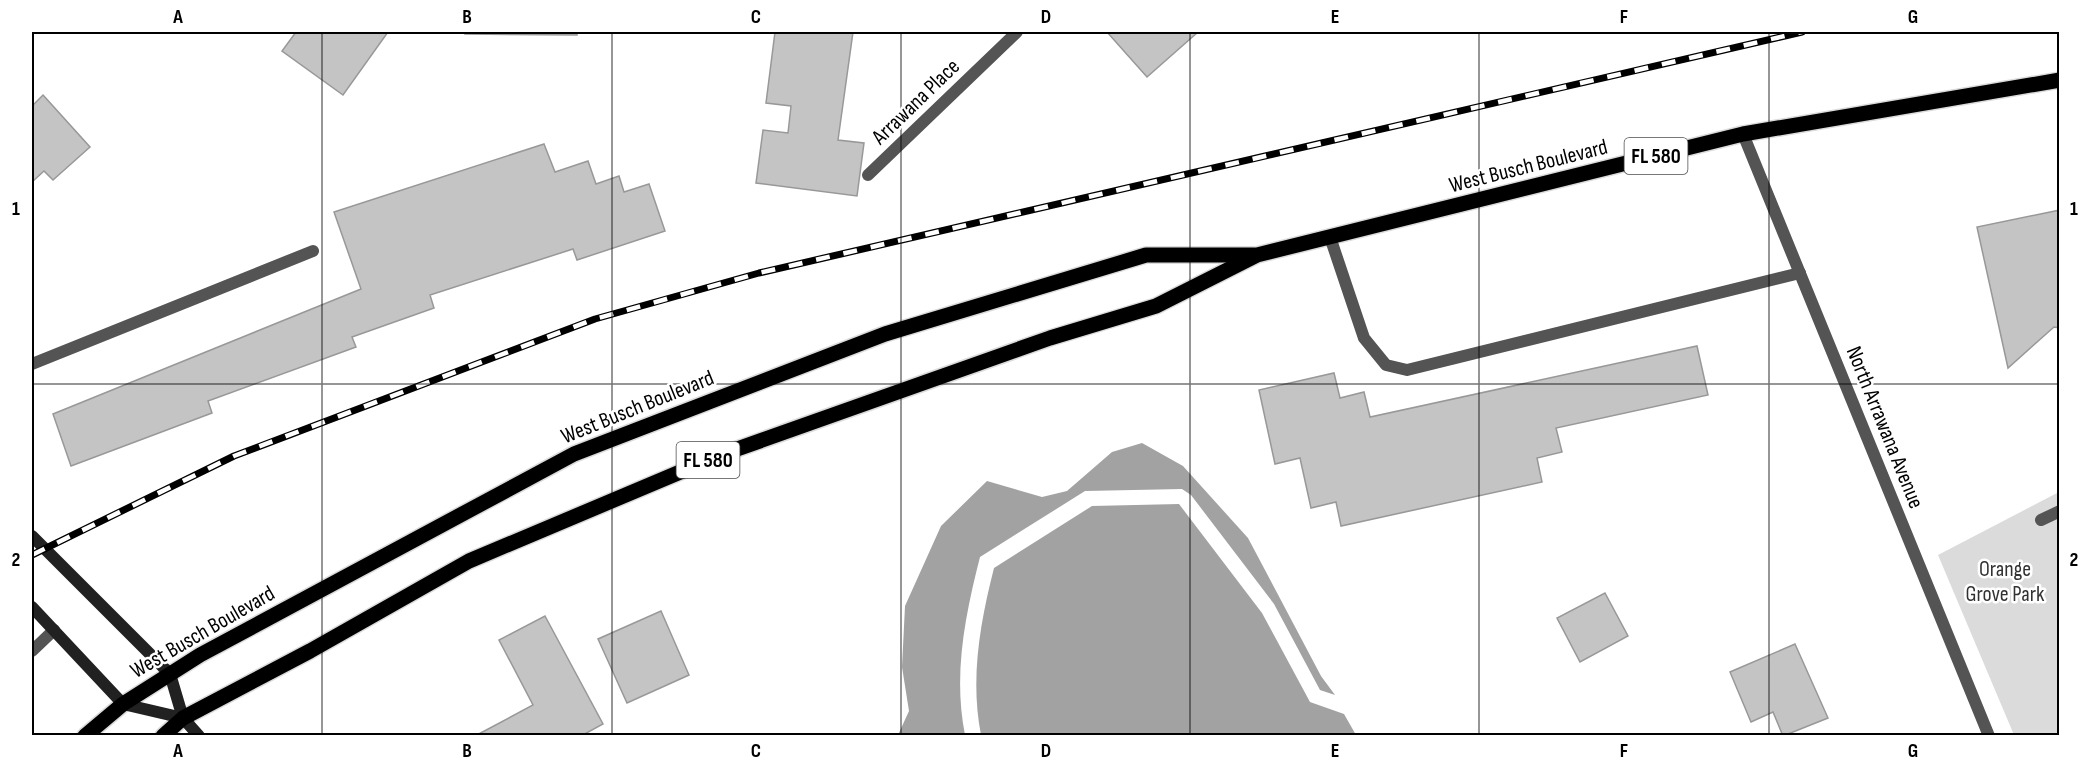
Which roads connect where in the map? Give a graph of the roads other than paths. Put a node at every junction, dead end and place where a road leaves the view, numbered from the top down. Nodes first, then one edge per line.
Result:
1 (1017, 32) edge
2 (2060, 80) edge
3 (1743, 134) junction
4 (868, 175) dead end
5 (1330, 237) junction
6 (313, 251) dead end
7 (1257, 255) junction
8 (1800, 273) junction
9 (32, 364) edge
10 (2060, 512) edge
11 (2041, 520) dead end
12 (32, 536) edge
13 (32, 607) edge
14 (54, 630) junction
15 (32, 651) edge
16 (170, 674) junction
17 (123, 704) junction
18 (183, 718) junction
19 (85, 735) edge
20 (163, 735) edge
21 (199, 735) edge
22 (1989, 735) edge

1 - 4 street, Arrawana Place
2 - 3 main road, West Busch Boulevard / FL 580
3 - 5 main road, West Busch Boulevard / FL 580
3 - 8 street, North Arrawana Avenue
5 - 7 main road, West Busch Boulevard / FL 580
5 - 8 street
6 - 9 street
7 - 16 main road, West Busch Boulevard
7 - 18 main road, West Busch Boulevard / FL 580
8 - 22 street, North Arrawana Avenue
10 - 11 street
12 - 16 main road
13 - 14 main road
14 - 15 street
14 - 17 main road
16 - 17 main road, West Busch Boulevard
16 - 18 main road
17 - 18 main road
17 - 19 main road, West Busch Boulevard
18 - 20 main road, West Busch Boulevard / FL 580
18 - 21 main road

